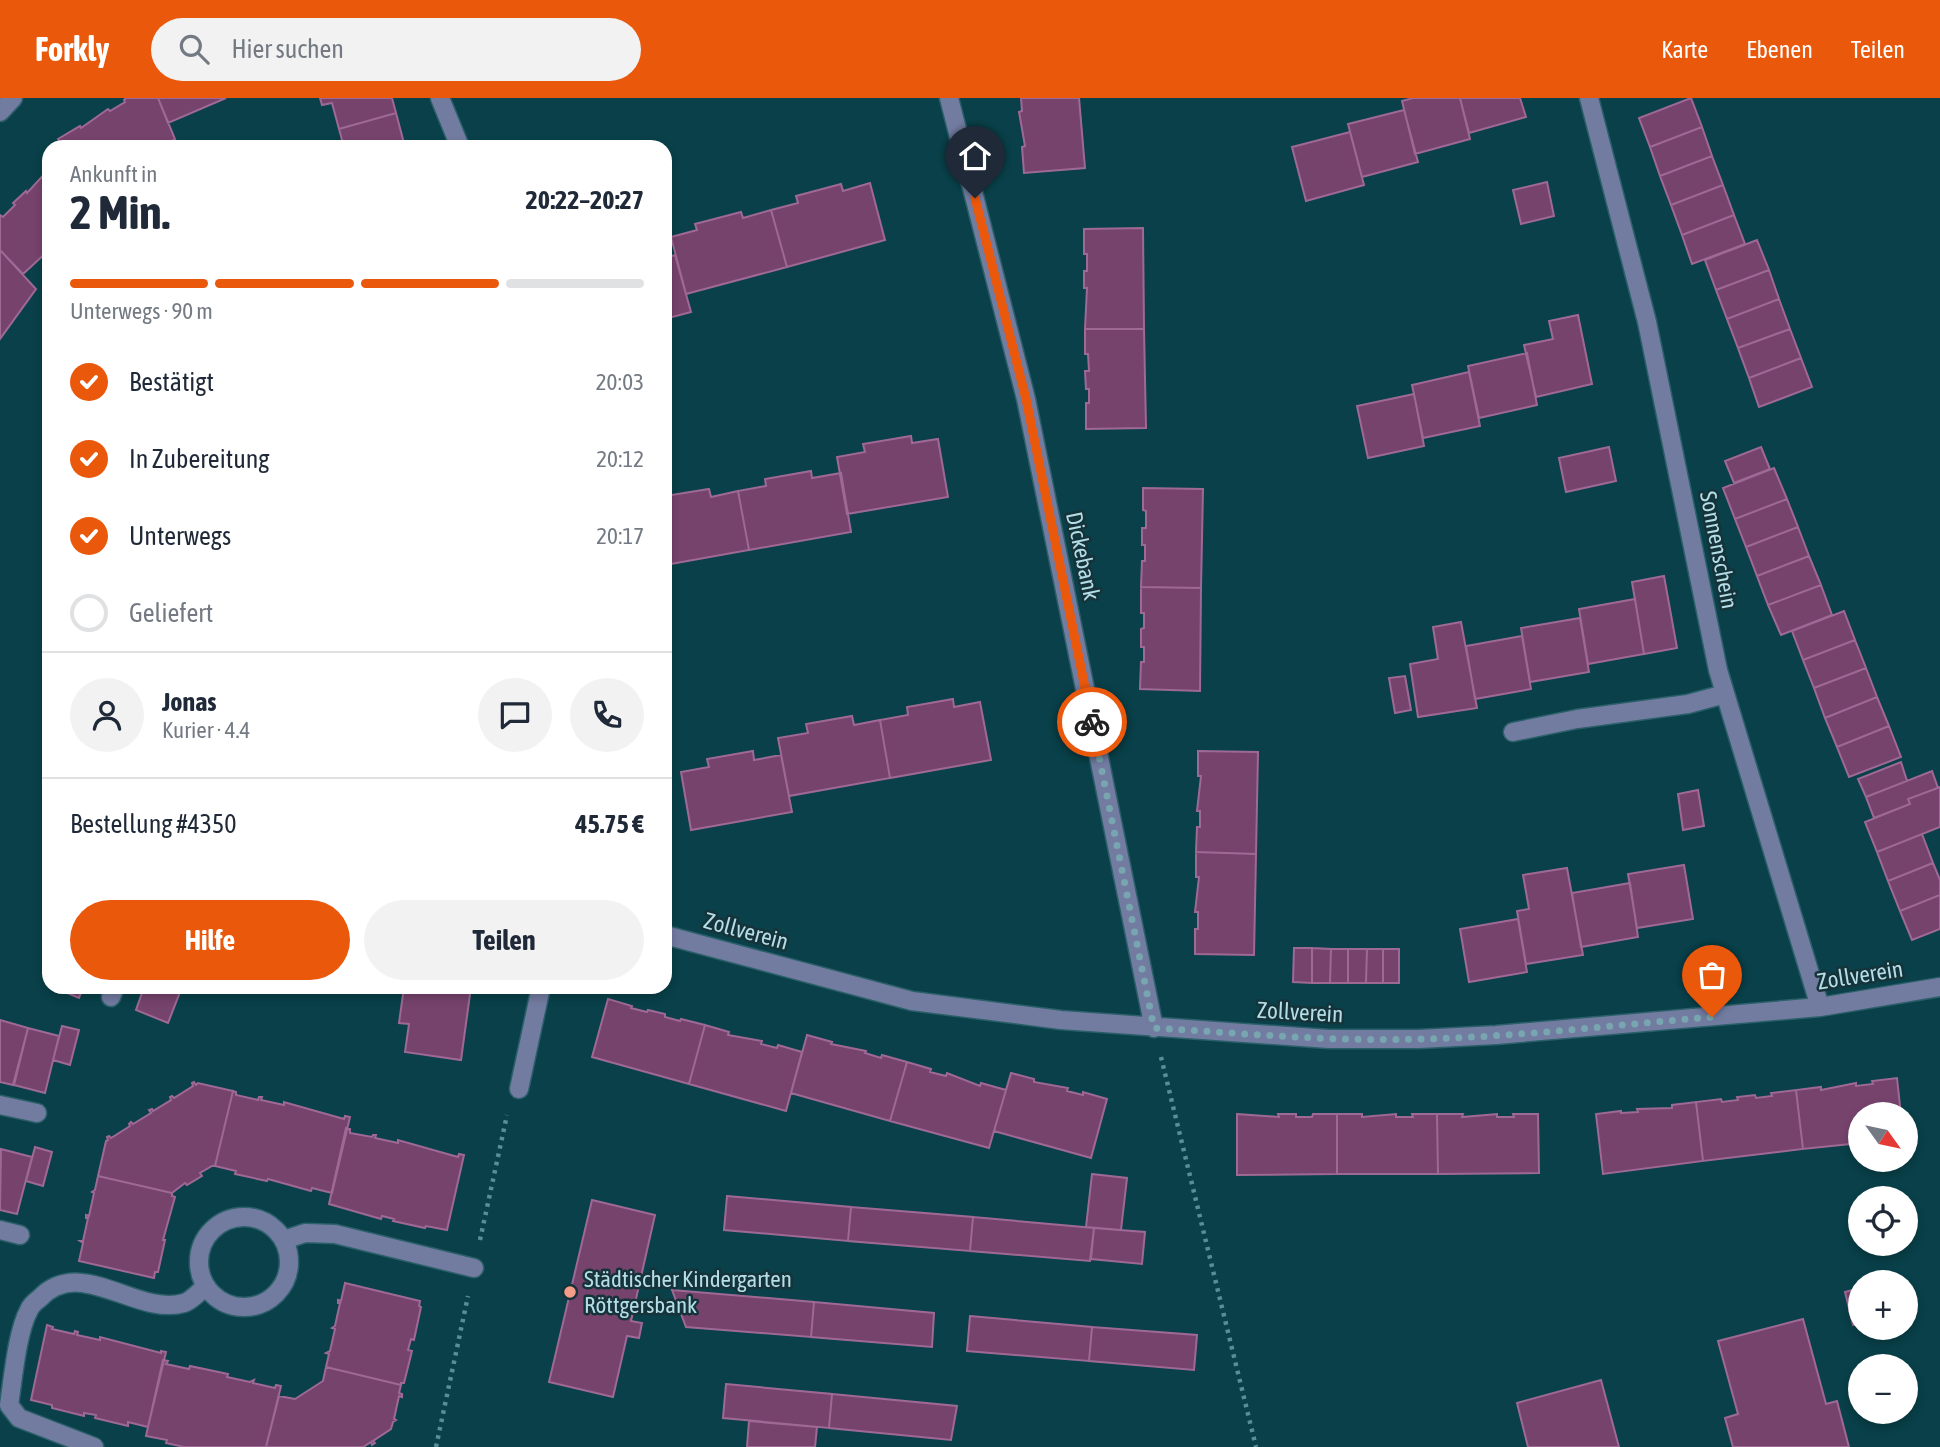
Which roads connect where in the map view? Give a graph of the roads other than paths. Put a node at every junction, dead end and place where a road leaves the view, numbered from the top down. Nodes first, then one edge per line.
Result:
1 (13, 98) edge
2 (440, 98) edge
3 (949, 98) edge
4 (1589, 98) edge
5 (0, 112) edge
6 (457, 140) edge
7 (1725, 694) junction
8 (1513, 733) dead end
9 (672, 937) edge
10 (1940, 986) edge
11 (540, 994) edge
12 (1820, 1007) junction
13 (1154, 1028) junction
14 (519, 1090) dead end
15 (0, 1105) edge
16 (37, 1113) dead end
17 (0, 1230) edge
18 (20, 1234) dead end
19 (284, 1240) junction
20 (474, 1268) dead end
21 (205, 1287) junction
22 (94, 1447) edge

1 - 5 street
2 - 6 street
3 - 13 street, Dickebank
4 - 7 street, Sonnenschein
7 - 8 street
7 - 12 street, Sonnenschein
9 - 13 street, Zollverein
10 - 12 street, Zollverein
11 - 14 street
12 - 13 street, Zollverein
15 - 16 street
17 - 18 street
19 - 20 street
19 - 21 street
19 - 21 street
21 - 22 street

